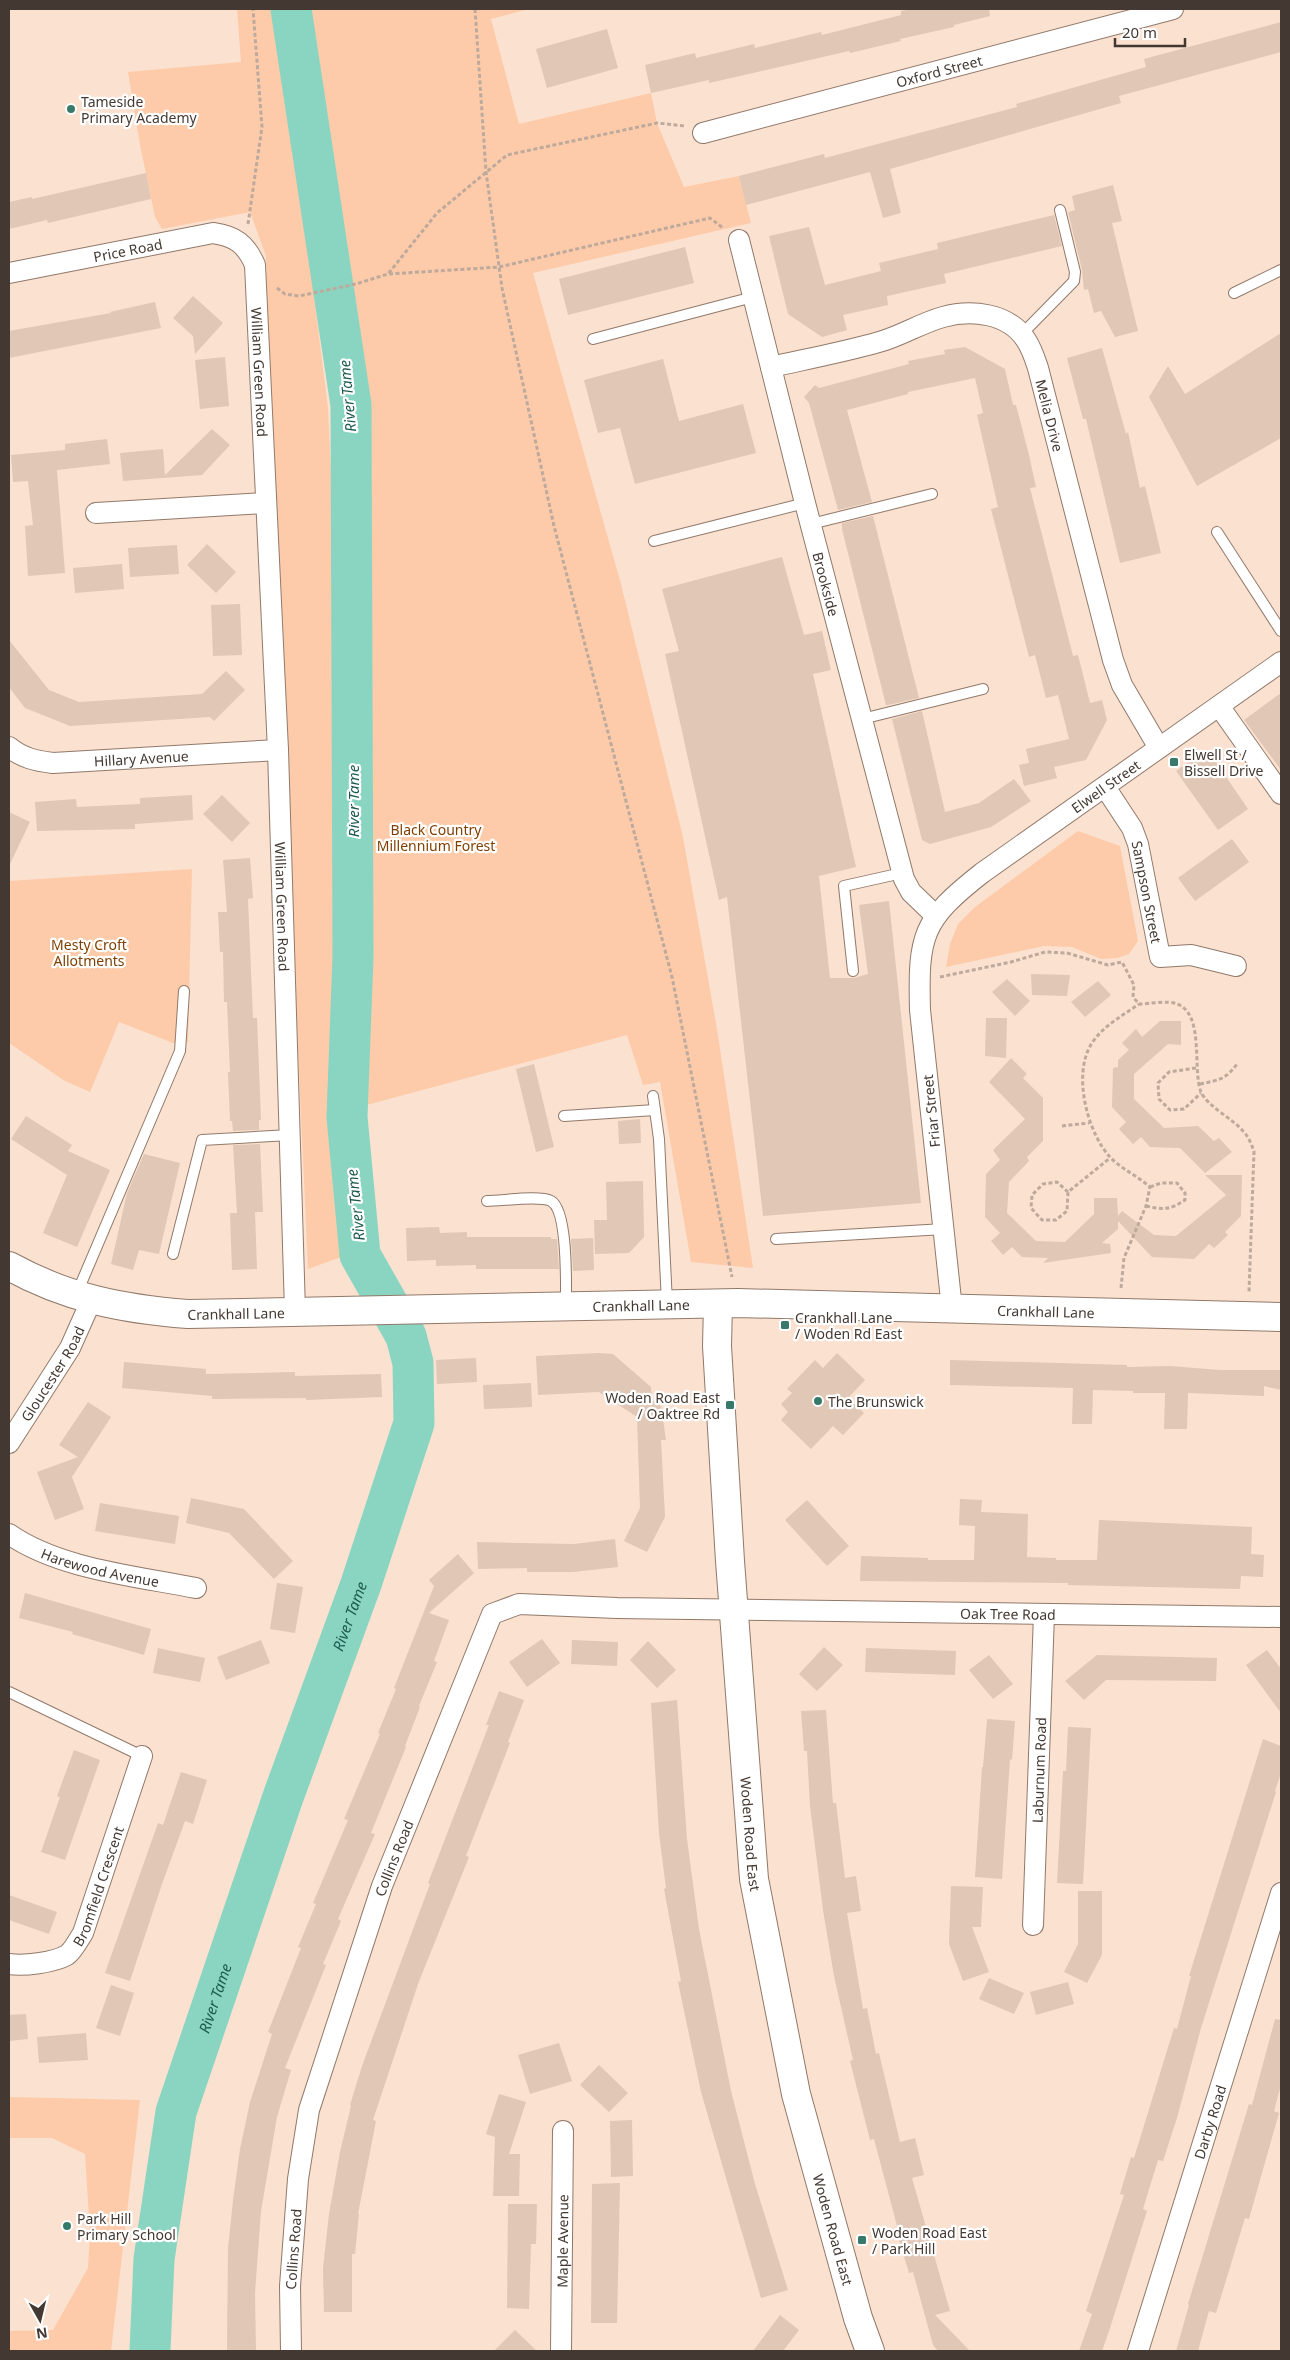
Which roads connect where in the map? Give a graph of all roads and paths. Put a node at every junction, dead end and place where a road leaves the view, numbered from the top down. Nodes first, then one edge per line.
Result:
1 (253, 9) edge
2 (475, 9) edge
3 (1174, 9) edge
4 (710, 131) joint
5 (486, 172) junction
6 (1060, 210) dead end
7 (739, 240) joint
8 (244, 245) junction
9 (499, 267) junction
10 (1281, 270) edge
11 (9, 273) edge
12 (388, 274) junction
13 (1234, 293) dead end
14 (300, 296) dead end
15 (753, 297) junction
16 (1021, 335) junction
17 (593, 339) dead end
18 (771, 367) junction
19 (932, 494) dead end
20 (266, 503) junction
21 (805, 503) junction
22 (96, 513) dead end
23 (811, 524) junction
24 (1217, 532) dead end
25 (654, 541) dead end
26 (1281, 631) edge
27 (1281, 662) edge
28 (983, 689) dead end
29 (1219, 706) junction
30 (862, 719) junction
31 (9, 747) edge
32 (1159, 748) junction
33 (278, 750) junction
34 (1105, 787) junction
35 (1281, 794) edge
36 (902, 873) junction
37 (936, 916) junction
38 (1236, 966) dead end
39 (853, 971) dead end
40 (919, 980) junction
41 (184, 991) dead end
42 (1139, 1004) junction
43 (1238, 1064) dead end
44 (1196, 1068) junction
45 (1200, 1084) junction
46 (1201, 1093) junction
47 (653, 1096) dead end
48 (655, 1110) junction
49 (564, 1116) dead end
50 (1089, 1123) junction
51 (1062, 1126) dead end
52 (290, 1135) junction
53 (1110, 1158) junction
54 (1150, 1187) junction
55 (1068, 1192) junction
56 (487, 1201) dead end
57 (1146, 1206) junction
58 (944, 1229) junction
59 (776, 1239) dead end
60 (173, 1254) dead end
61 (9, 1266) edge
62 (84, 1298) junction
63 (728, 1303) junction
64 (667, 1304) junction
65 (566, 1306) junction
66 (952, 1309) junction
67 (295, 1311) junction
68 (1120, 1313) junction
69 (1248, 1316) junction
70 (1281, 1317) edge
71 (9, 1443) edge
72 (9, 1534) edge
73 (196, 1588) dead end
74 (735, 1610) junction
75 (1044, 1614) junction
76 (1281, 1617) edge
77 (9, 1692) edge
78 (142, 1756) joint
79 (1281, 1893) edge
80 (1034, 1926) dead end
81 (9, 1964) edge
82 (563, 2131) dead end
83 (292, 2351) edge
84 (561, 2351) edge
85 (870, 2351) edge
86 (1138, 2351) edge

1 - 8 path
2 - 5 path
3 - 4 street, Oxford Street
4 - 5 path
5 - 9 path
5 - 12 path
6 - 16 lane
7 - 9 path
7 - 15 street, Brookside
8 - 11 street, Price Road
8 - 20 street, William Green Road
9 - 12 path
9 - 63 path
10 - 13 lane
12 - 14 path
15 - 17 lane
15 - 18 street, Brookside
16 - 18 street, Melia Drive
16 - 32 street, Melia Drive
18 - 21 street, Brookside
19 - 23 lane
20 - 22 street
20 - 33 street, William Green Road
21 - 23 street, Brookside
21 - 25 lane
23 - 30 street, Brookside
24 - 26 lane
27 - 29 street, Elwell Street
28 - 30 lane
29 - 32 street, Elwell Street
29 - 35 street
30 - 36 street, Brookside
31 - 33 street, Hillary Avenue
32 - 34 street, Elwell Street
33 - 52 street, William Green Road
34 - 37 street, Elwell Street
34 - 38 street, Sampson Street
36 - 37 street, Brookside
36 - 39 lane
37 - 40 street, Friar Street
40 - 42 path
40 - 58 street, Friar Street
41 - 62 lane
42 - 44 path
42 - 50 path
43 - 45 path
44 - 45 path
44 - 46 path
45 - 46 path
46 - 69 path
47 - 48 lane
48 - 49 lane
48 - 64 lane
50 - 51 path
50 - 53 path
52 - 60 lane
52 - 67 street, William Green Road
53 - 54 path
53 - 55 path
54 - 57 path
54 - 57 path
55 - 55 path
56 - 65 lane
57 - 68 path
58 - 59 lane
58 - 66 street, Friar Street
61 - 62 street, Crankhall Lane
62 - 67 street, Crankhall Lane
62 - 71 street, Gloucester Road
63 - 64 street, Crankhall Lane
63 - 66 street, Crankhall Lane
63 - 74 street, Woden Road East
64 - 65 street, Crankhall Lane
65 - 67 street, Crankhall Lane
66 - 68 street, Crankhall Lane
68 - 69 street, Crankhall Lane
69 - 70 street, Crankhall Lane
72 - 73 street, Harewood Avenue
74 - 75 street, Oak Tree Road
74 - 83 street, Collins Road
74 - 85 street, Woden Road East
75 - 76 street, Oak Tree Road
75 - 80 street, Laburnum Road
77 - 78 lane
78 - 81 street, Bromfield Crescent
79 - 86 street, Darby Road
82 - 84 street, Maple Avenue

